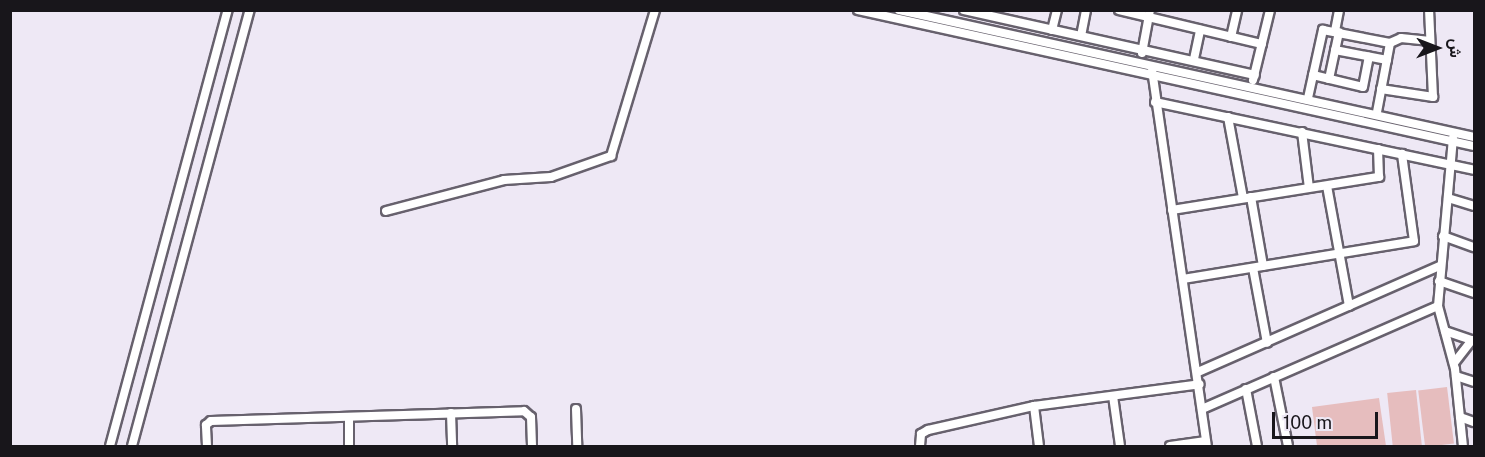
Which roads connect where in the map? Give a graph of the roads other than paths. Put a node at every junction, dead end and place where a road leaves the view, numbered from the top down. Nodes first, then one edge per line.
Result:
1 (228, 10) edge
2 (250, 10) edge
3 (655, 10) edge
4 (858, 10) edge
5 (899, 10) edge
6 (964, 10) edge
7 (1057, 10) edge
8 (1086, 10) edge
9 (1119, 10) edge
10 (1237, 10) edge
11 (1270, 10) edge
12 (1339, 10) edge
13 (1429, 10) edge
14 (993, 14) edge
15 (1149, 15) edge
16 (1052, 30) junction
17 (1200, 30) junction
18 (1337, 32) junction
19 (1081, 36) junction
20 (1231, 37) junction
21 (1428, 41) junction
22 (1390, 43) junction
23 (1262, 44) junction
24 (1143, 49) junction
25 (1335, 50) junction
26 (1088, 51) junction
27 (1369, 57) junction
28 (1194, 60) junction
29 (1387, 60) junction
30 (1086, 61) junction
31 (1140, 61) junction
32 (1153, 63) junction
33 (1138, 72) junction
34 (1151, 74) junction
35 (1255, 75) junction
36 (1313, 75) junction
37 (1329, 79) junction
38 (1381, 89) junction
39 (1256, 90) junction
40 (1308, 98) junction
41 (1155, 102) junction
42 (1377, 112) junction
43 (1228, 117) junction
44 (1302, 132) junction
45 (1454, 132) junction
46 (1474, 137) edge
47 (1452, 141) junction
48 (1474, 147) edge
49 (1378, 149) junction
50 (1402, 154) junction
51 (1450, 163) junction
52 (1474, 170) edge
53 (1327, 186) junction
54 (1309, 188) junction
55 (1247, 198) junction
56 (1448, 198) junction
57 (1474, 206) edge
58 (1172, 210) junction
59 (386, 211) dead end
60 (1443, 236) junction
61 (1474, 247) edge
62 (1339, 253) junction
63 (1263, 266) junction
64 (1440, 266) junction
65 (1253, 268) junction
66 (1183, 279) junction
67 (1439, 281) junction
68 (1474, 293) edge
69 (1349, 306) junction
70 (1438, 306) junction
71 (1445, 331) junction
72 (1473, 340) edge
73 (1267, 343) junction
74 (1454, 363) junction
75 (1198, 372) junction
76 (1274, 376) junction
77 (1456, 376) junction
78 (1474, 382) edge
79 (1200, 384) junction
80 (1246, 389) junction
81 (1113, 396) junction
82 (1034, 406) junction
83 (1202, 409) junction
84 (576, 410) dead end
85 (451, 413) junction
86 (349, 417) junction
87 (1460, 417) junction
88 (1474, 422) edge
89 (1207, 444) edge
90 (110, 447) edge
91 (132, 447) edge
92 (207, 447) edge
93 (349, 447) edge
94 (452, 447) edge
95 (532, 447) edge
96 (577, 447) edge
97 (920, 447) edge
98 (1039, 447) edge
99 (1120, 447) edge
100 (1170, 447) edge
101 (1257, 447) edge
102 (1288, 447) edge
103 (1463, 447) edge

1 - 90 street
2 - 91 street
3 - 59 street
4 - 30 street
5 - 26 street
6 - 14 street
7 - 16 street
8 - 19 street
9 - 15 street
10 - 20 street
11 - 23 street
12 - 18 street
13 - 21 street
14 - 16 street
15 - 17 street
15 - 24 street
16 - 19 street
17 - 20 street
17 - 28 street
18 - 22 street
18 - 25 street
18 - 36 street
19 - 24 street
20 - 23 street
21 - 22 street
21 - 38 street
22 - 29 street
23 - 35 street
24 - 28 street
24 - 31 street
25 - 27 street
25 - 37 street
26 - 30 street
26 - 31 street
27 - 29 street
27 - 37 street
28 - 35 street
29 - 38 street
30 - 33 street
31 - 32 street
31 - 33 street
32 - 34 street
32 - 39 street
33 - 34 street
34 - 39 street
34 - 41 street
35 - 39 street
36 - 37 street
36 - 40 street
38 - 42 street
39 - 40 street
39 - 47 street
40 - 42 street
41 - 43 street
41 - 58 street
42 - 45 street
43 - 44 street
43 - 55 street
44 - 49 street
44 - 54 street
45 - 46 street
45 - 47 street
47 - 48 street
47 - 51 street
49 - 50 street
49 - 53 street
50 - 51 street
50 - 62 street
51 - 52 street
51 - 56 street
53 - 54 street
53 - 62 street
54 - 55 street
55 - 58 street
55 - 63 street
56 - 57 street
56 - 60 street
58 - 66 street
60 - 61 street
60 - 64 street
62 - 63 street
62 - 69 street
63 - 65 street
64 - 67 street
64 - 69 street
65 - 66 street
65 - 73 street
66 - 75 street
67 - 68 street
67 - 70 street
69 - 73 street
70 - 71 street
70 - 76 street
71 - 72 street
71 - 74 street
72 - 74 street
73 - 75 street
74 - 77 street
75 - 79 street
76 - 80 street
76 - 102 street
77 - 78 street
77 - 87 street
79 - 81 street
79 - 83 street
80 - 83 street
80 - 101 street
81 - 82 street
81 - 99 street
82 - 97 street
82 - 98 street
83 - 89 street
84 - 96 street
85 - 86 street
85 - 94 street
85 - 95 street
86 - 92 street
86 - 93 street
87 - 88 street
87 - 103 street
89 - 100 street

